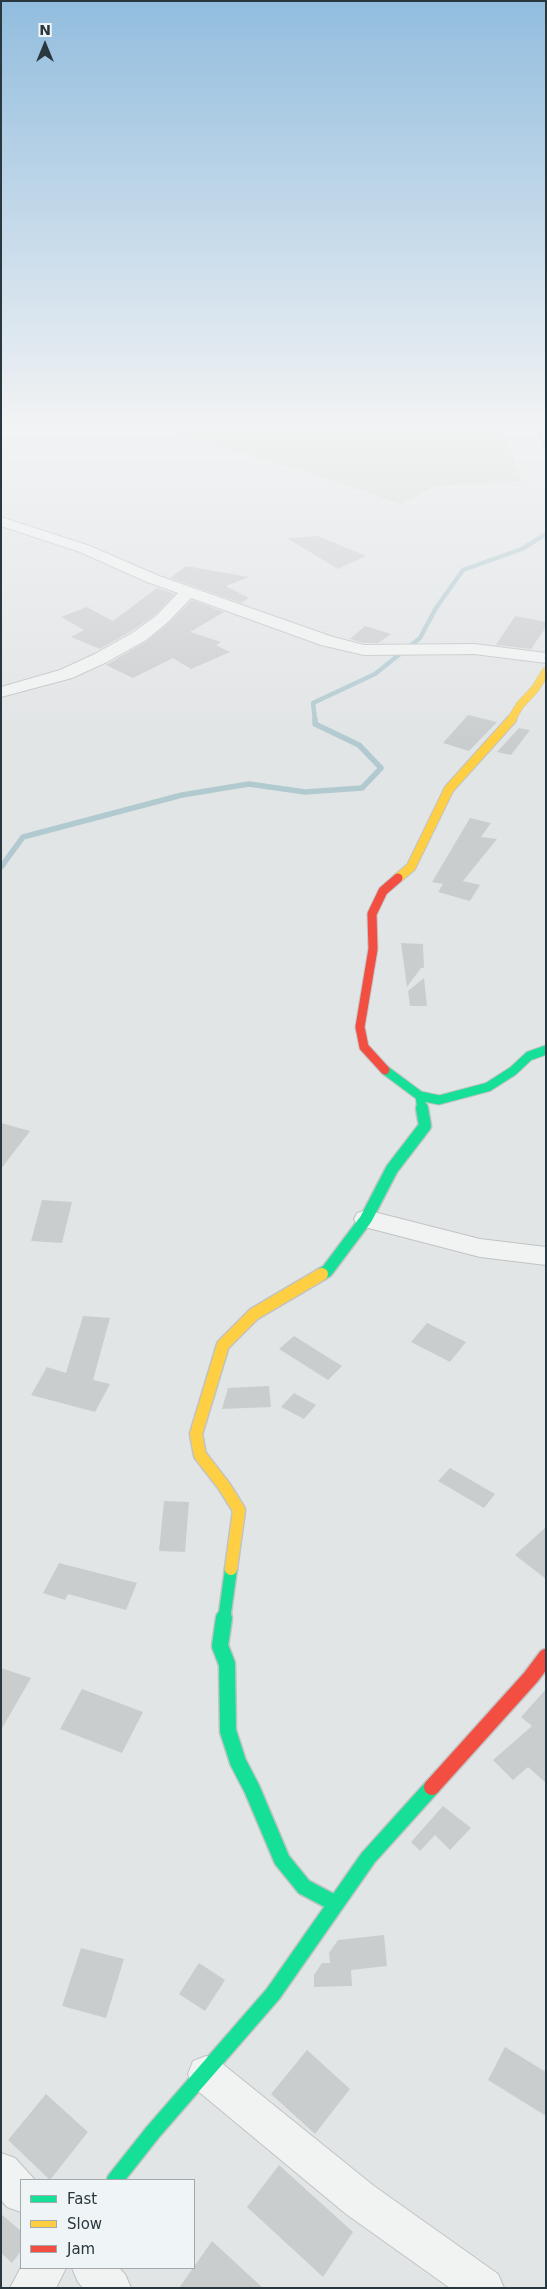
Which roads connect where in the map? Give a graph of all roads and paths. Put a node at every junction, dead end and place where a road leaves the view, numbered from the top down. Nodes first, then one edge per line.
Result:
1 (27, 530) edge
2 (189, 592) junction
3 (546, 658) edge
4 (546, 671) edge
5 (1, 692) edge
6 (546, 1050) edge
7 (420, 1096) junction
8 (366, 1219) junction
9 (546, 1256) edge
10 (546, 1657) edge
11 (336, 1904) junction
12 (206, 2074) junction
13 (1, 2172) edge
14 (116, 2179) edge
15 (20, 2192) edge
16 (45, 2269) edge
17 (93, 2269) edge
18 (30, 2288) edge
19 (111, 2288) edge
20 (484, 2288) edge

1 - 2 street
2 - 3 street
2 - 5 street
4 - 7 street
6 - 7 street
7 - 8 street
8 - 9 street
8 - 11 street
10 - 11 street
11 - 12 street
12 - 14 street
12 - 20 street
13 - 15 street
16 - 18 street
17 - 19 street

